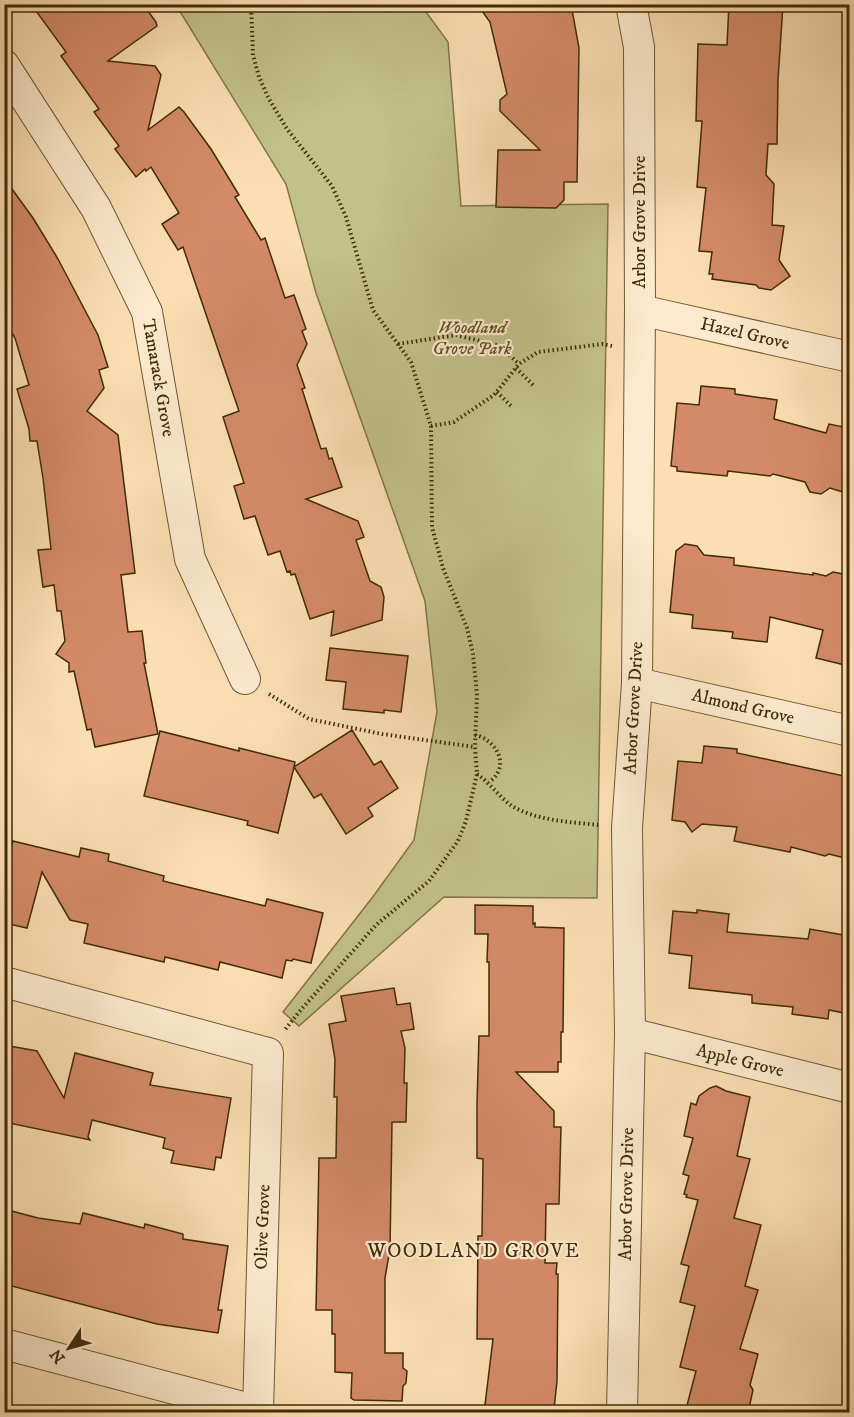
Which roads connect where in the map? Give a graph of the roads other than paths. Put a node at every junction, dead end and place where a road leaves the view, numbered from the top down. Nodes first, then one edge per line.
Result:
1 (631, 4) edge
2 (4, 65) edge
3 (640, 310) junction
4 (849, 357) edge
5 (245, 679) road end
6 (637, 683) junction
7 (849, 730) edge
8 (4, 982) edge
9 (630, 1033) junction
10 (849, 1088) edge
11 (4, 1344) edge
12 (622, 1413) edge

1 - 3 street, Arbor Grove Drive
2 - 5 street, Tamarack Grove
3 - 4 street, Hazel Grove
3 - 6 street, Arbor Grove Drive
6 - 7 street, Almond Grove
6 - 9 street, Arbor Grove Drive
8 - 11 street, Olive Grove
9 - 10 street, Apple Grove
9 - 12 street, Arbor Grove Drive

